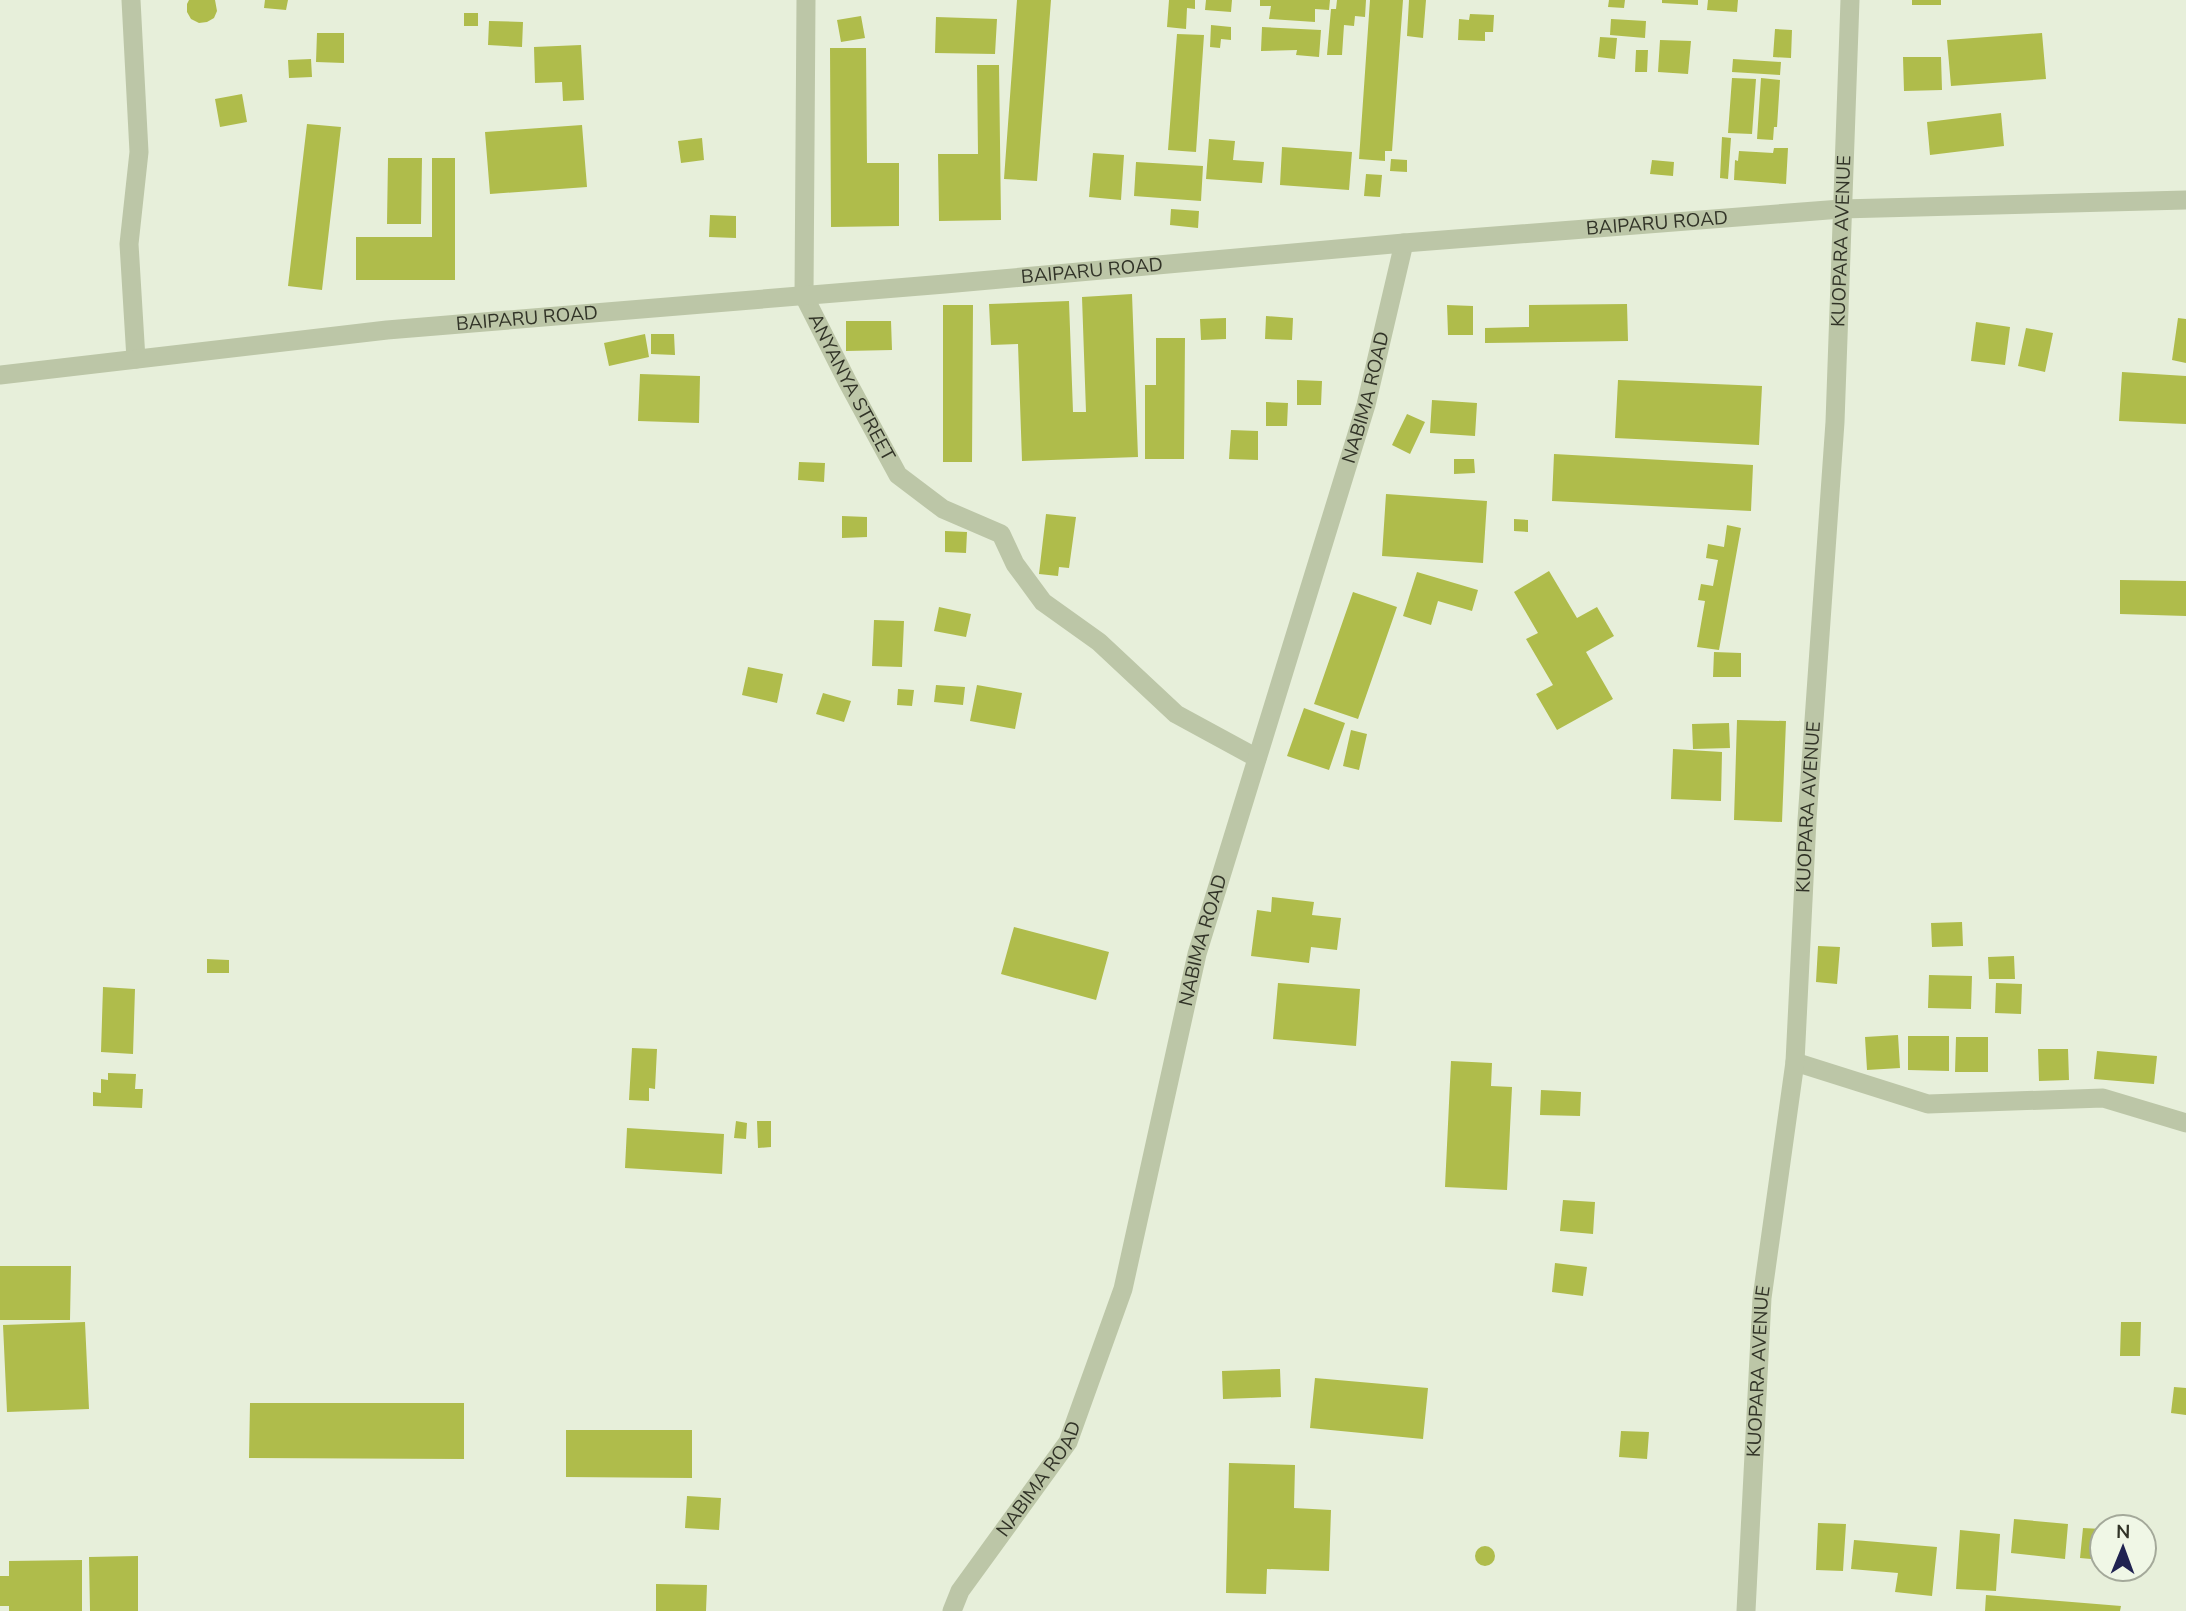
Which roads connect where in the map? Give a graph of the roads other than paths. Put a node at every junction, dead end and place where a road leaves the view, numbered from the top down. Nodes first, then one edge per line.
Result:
1 (131, 0) edge
2 (806, 0) edge
3 (1850, 0) edge
4 (2186, 200) edge
5 (1841, 209) junction
6 (1404, 243) junction
7 (804, 296) junction
8 (136, 359) junction
9 (0, 375) edge
10 (1257, 758) junction
11 (1795, 1062) junction
12 (2186, 1123) edge
13 (952, 1611) edge
14 (1746, 1611) edge

1 - 8 street
2 - 7 street, ANYANYA STREET
3 - 5 street, KUOPARA AVENUE
4 - 5 street, BAIPARU ROAD
5 - 6 street, BAIPARU ROAD
5 - 11 street, KUOPARA AVENUE
6 - 7 street, BAIPARU ROAD
6 - 10 street, NABIMA ROAD
7 - 8 street, BAIPARU ROAD
7 - 10 street, ANYANYA STREET
8 - 9 street, BAIPARU ROAD
10 - 13 street, NABIMA ROAD
11 - 12 street
11 - 14 street, KUOPARA AVENUE

